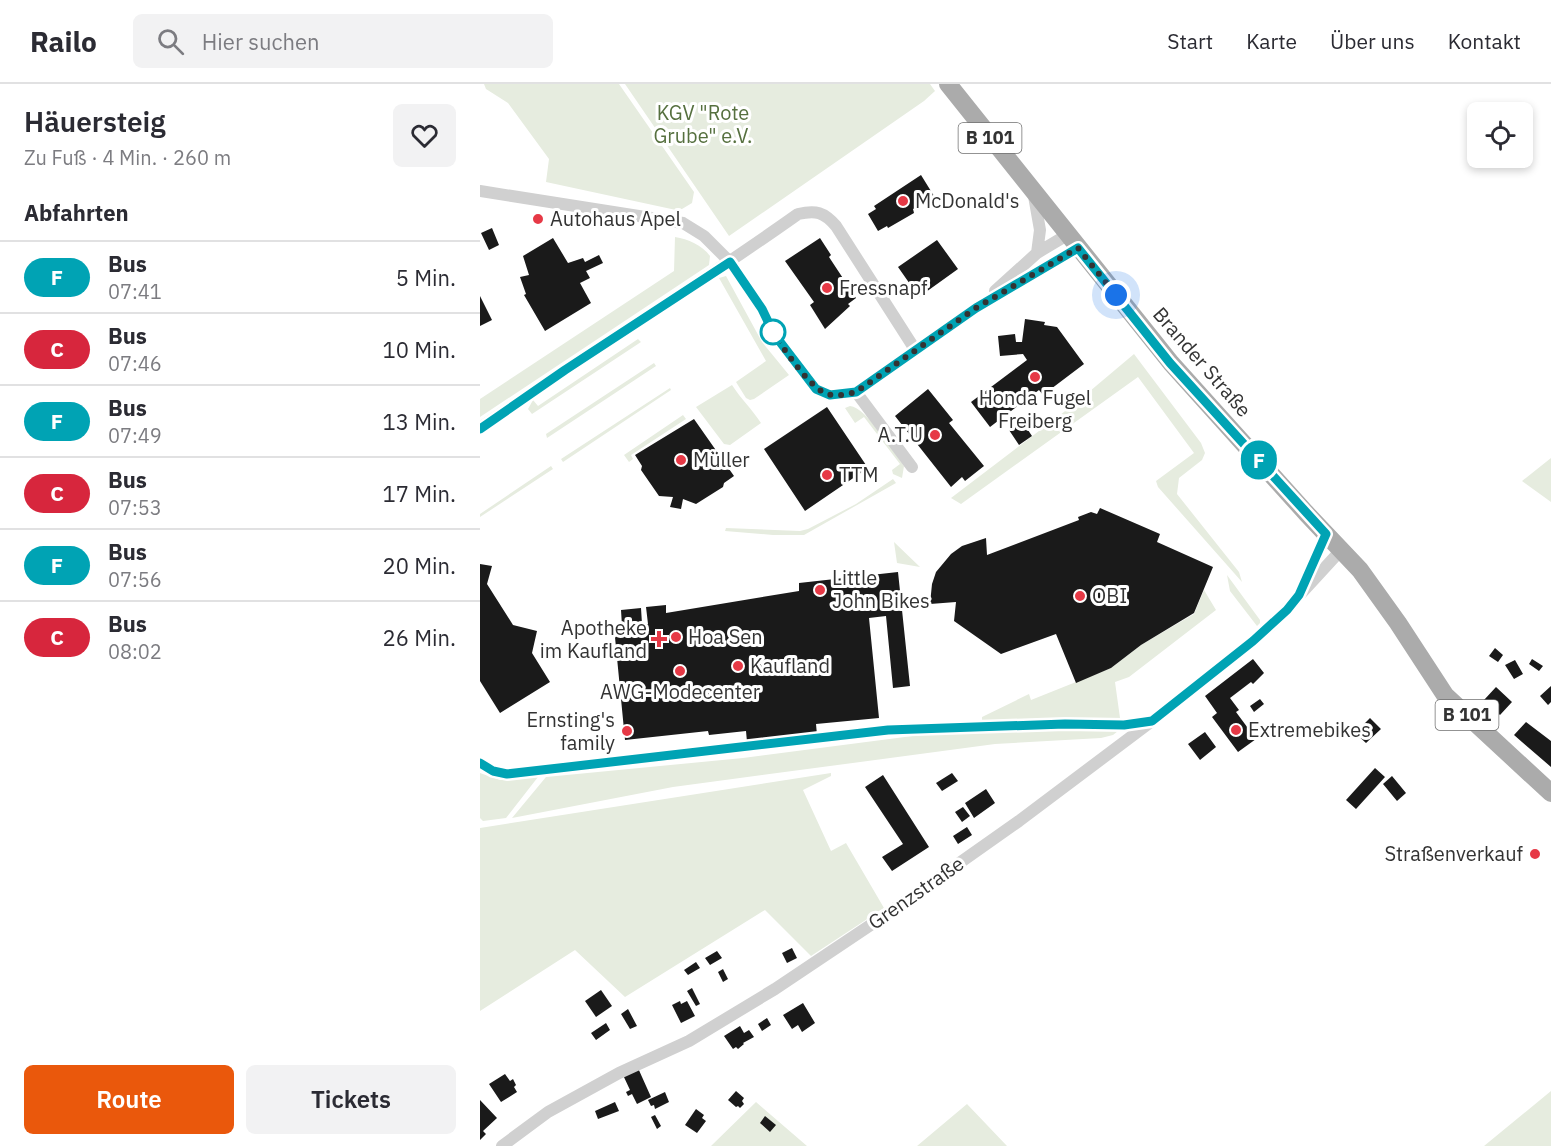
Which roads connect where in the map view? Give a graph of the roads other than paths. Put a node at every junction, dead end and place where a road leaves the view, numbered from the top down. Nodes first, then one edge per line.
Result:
1 (948, 84) edge
2 (480, 191) edge
3 (1033, 192) junction
4 (1072, 241) junction
5 (1037, 253) junction
6 (730, 262) junction
7 (976, 308) junction
8 (916, 351) junction
9 (856, 392) junction
10 (480, 428) edge
11 (912, 467) dead end
12 (1326, 534) junction
13 (1342, 549) junction
14 (1299, 595) junction
15 (1551, 793) edge
16 (502, 1146) edge

1 - 3 main road, Brander Straße / B 101
2 - 6 street
3 - 4 main road, Brander Straße / B 101
3 - 5 street
4 - 5 street
4 - 7 street
4 - 12 main road, Brander Straße / B 101
5 - 7 street
6 - 8 street
6 - 9 street
6 - 10 street
7 - 8 street
8 - 9 street
9 - 11 street
12 - 13 main road, Brander Straße / B 101
12 - 14 street, Grenzstraße
13 - 14 street, Grenzstraße
13 - 15 main road, Brander Straße / B 101
14 - 16 street, Grenzstraße

